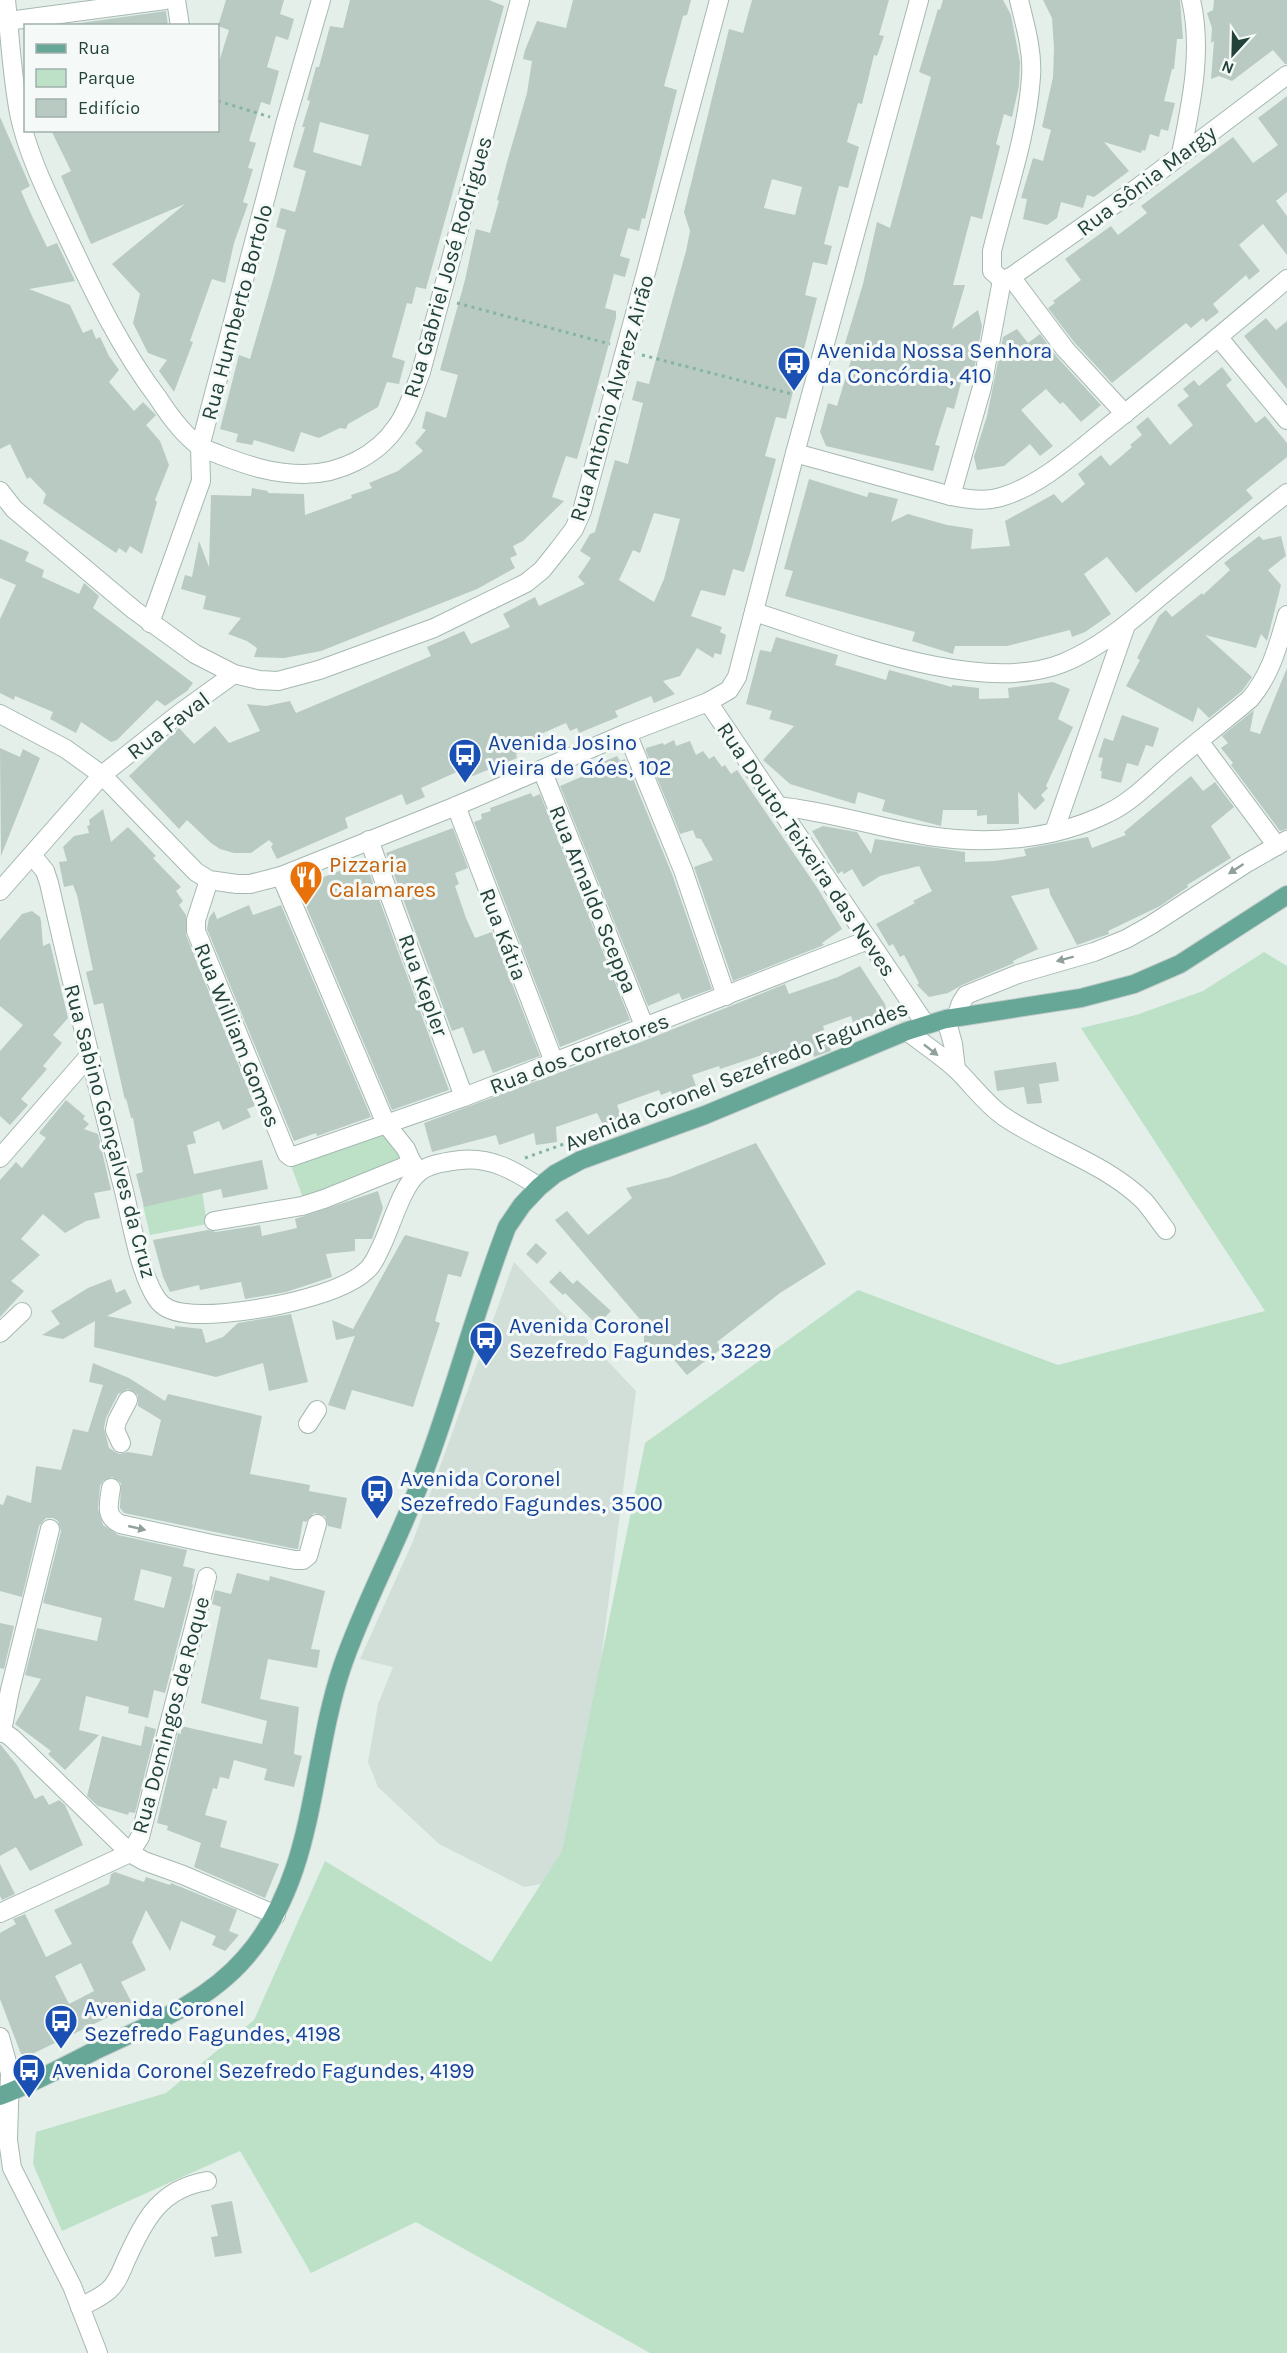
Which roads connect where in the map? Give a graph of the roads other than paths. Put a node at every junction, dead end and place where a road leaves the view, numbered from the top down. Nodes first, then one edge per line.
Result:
1 (6, 0) edge
2 (165, 0) edge
3 (176, 0) edge
4 (321, 0) edge
5 (520, 0) edge
6 (719, 0) edge
7 (919, 0) edge
8 (1019, 0) edge
9 (1191, 0) edge
10 (4, 22) edge
11 (180, 24) edge
12 (1287, 75) edge
13 (24, 130) edge
14 (24, 132) edge
15 (1181, 154) junction
16 (1006, 279) junction
17 (1287, 279) edge
18 (1218, 337) junction
19 (1125, 414) junction
20 (1287, 420) edge
21 (200, 447) junction
22 (795, 453) junction
23 (0, 491) edge
24 (1287, 493) edge
25 (951, 496) junction
26 (754, 612) junction
27 (1287, 615) edge
28 (150, 622) junction
29 (1126, 625) junction
30 (234, 674) junction
31 (708, 702) junction
32 (0, 714) edge
33 (627, 733) junction
34 (1199, 741) junction
35 (542, 770) junction
36 (102, 775) junction
37 (456, 806) junction
38 (777, 806) junction
39 (1054, 832) junction
40 (369, 840) junction
41 (1282, 843) edge
42 (32, 855) junction
43 (281, 876) junction
44 (209, 880) junction
45 (0, 891) edge
46 (1287, 895) edge
47 (868, 940) junction
48 (726, 996) junction
49 (951, 1018) junction
50 (926, 1025) junction
51 (645, 1028) junction
52 (907, 1031) junction
53 (89, 1056) junction
54 (554, 1062) junction
55 (956, 1069) junction
56 (464, 1098) junction
57 (386, 1124) junction
58 (287, 1154) joint
59 (0, 1158) edge
60 (415, 1169) junction
61 (539, 1187) junction
62 (214, 1221) dead end
63 (1166, 1230) dead end
64 (22, 1312) dead end
65 (0, 1333) edge
66 (128, 1400) dead end
67 (122, 1443) dead end
68 (111, 1488) dead end
69 (317, 1524) dead end
70 (50, 1529) dead end
71 (207, 1577) dead end
72 (1, 1732) edge
73 (130, 1853) junction
74 (0, 1913) edge
75 (276, 1915) junction
76 (0, 2037) edge
77 (5, 2094) edge
78 (207, 2181) dead end
79 (80, 2307) junction
80 (98, 2353) edge

1 - 10 street
2 - 10 street
3 - 11 street
4 - 21 street, Rua Humberto Bortolo
5 - 21 street, Rua Gabriel José Rodrigues
6 - 30 street, Rua Antonio Álvarez Airão
7 - 22 street
8 - 16 street
9 - 15 street
10 - 13 street
12 - 15 street, Rua Sônia Margy
14 - 21 street
15 - 16 street, Rua Sônia Margy
16 - 19 street
16 - 25 street
17 - 18 street
18 - 19 street
18 - 20 street
19 - 25 street
21 - 28 street, Rua Humberto Bortolo
22 - 25 street
22 - 26 street
23 - 28 street, Rua Antonio Álvarez Airão
24 - 29 street
26 - 29 street
26 - 31 street
27 - 34 street
28 - 30 street, Rua Antonio Álvarez Airão
29 - 39 street
30 - 36 street, Rua Faval
31 - 33 street
31 - 38 street, Rua Doutor Teixeira das Neves
32 - 36 street
33 - 35 street
33 - 48 street
34 - 39 street
34 - 41 street
35 - 37 street
35 - 51 street, Rua Arnaldo Sceppa
36 - 42 street, Rua Faval
36 - 44 street
37 - 40 street
37 - 54 street, Rua Kátia
38 - 39 street
38 - 47 street, Rua Doutor Teixeira das Neves
40 - 43 street
40 - 56 street, Rua Kepler
41 -> 49 street
42 - 45 street, Rua Faval
42 - 53 street, Rua Sabino Gonçalves da Cruz
43 - 44 street
43 - 57 street
44 - 58 street, Rua William Gomes
46 - 49 main road, Avenida Coronel Sezefredo Fagundes
47 - 48 street, Rua dos Corretores
47 - 50 street, Rua Doutor Teixeira das Neves
48 - 51 street, Rua dos Corretores
49 - 50 main road, Avenida Coronel Sezefredo Fagundes
49 - 55 street
50 - 52 main road, Avenida Coronel Sezefredo Fagundes
51 - 54 street, Rua dos Corretores
52 -> 55 street
52 - 61 main road, Avenida Coronel Sezefredo Fagundes
53 - 59 street
53 - 60 street, Rua Sabino Gonçalves da Cruz
54 - 56 street, Rua dos Corretores
55 - 63 street
56 - 57 street, Rua dos Corretores
57 - 58 street, Rua dos Corretores
57 - 60 street
60 - 61 street
60 - 62 street
61 - 75 main road, Avenida Coronel Sezefredo Fagundes
64 - 65 street
66 - 67 street
68 -> 69 street
70 - 72 street
71 - 73 street, Rua Domingos de Roque
72 - 73 street
73 - 74 street, Rua Domingos de Roque
73 - 75 street
75 - 77 main road, Avenida Coronel Sezefredo Fagundes
76 - 77 street
77 - 79 street
78 - 79 street
79 - 80 street

